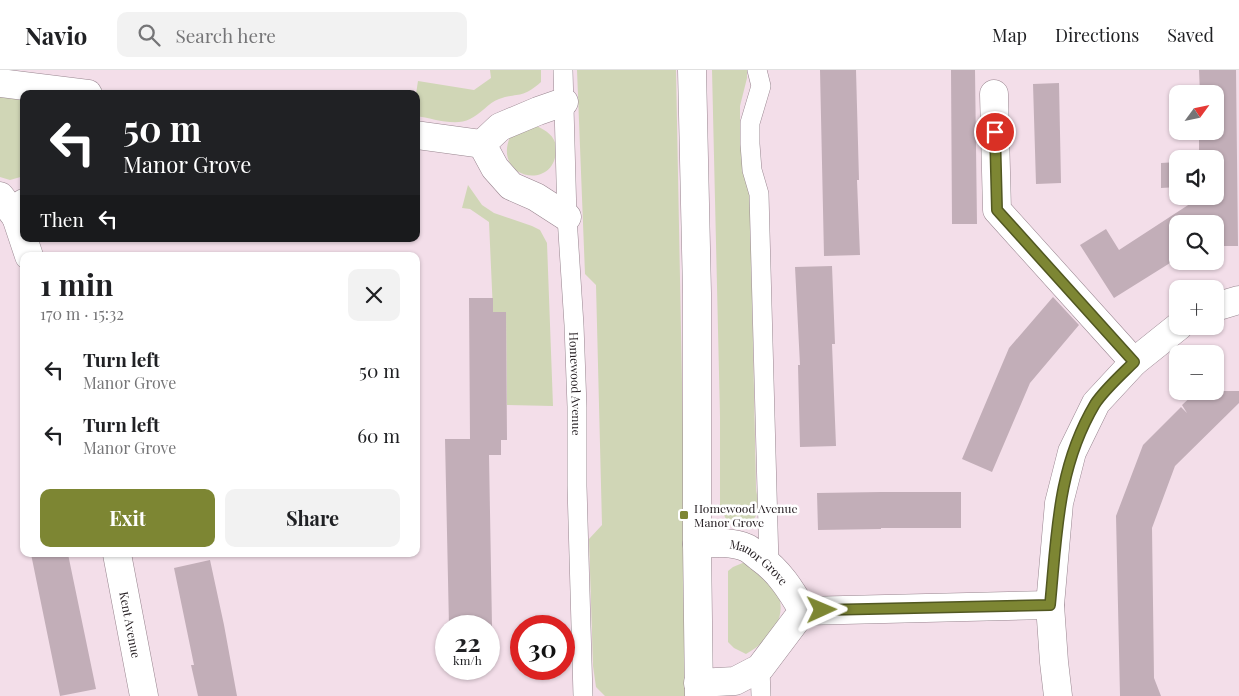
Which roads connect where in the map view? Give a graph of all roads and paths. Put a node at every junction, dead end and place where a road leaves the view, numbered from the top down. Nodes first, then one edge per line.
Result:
1 (563, 70) edge
2 (692, 70) edge
3 (757, 70) edge
4 (0, 83) edge
5 (56, 90) edge
6 (994, 94) dead end
7 (564, 102) junction
8 (420, 136) edge
9 (482, 144) junction
10 (13, 205) edge
11 (567, 216) junction
12 (20, 227) edge
13 (1239, 300) edge
14 (1224, 304) edge
15 (1169, 334) edge
16 (1134, 362) junction
17 (697, 544) junction
18 (118, 557) edge
19 (769, 564) junction
20 (1050, 605) junction
21 (803, 610) junction
22 (760, 668) junction
23 (699, 689) edge
24 (144, 696) edge
25 (583, 696) edge
26 (761, 696) edge
27 (1058, 696) edge

1 - 7 lane, Homewood Avenue
2 - 17 street
3 - 19 lane
4 - 5 street
6 - 16 street
7 - 9 street
7 - 11 lane, Homewood Avenue
8 - 9 street
9 - 11 street
10 - 12 street
11 - 25 lane, Homewood Avenue
13 - 14 street
15 - 16 street
16 - 20 street
17 - 19 street, Manor Grove
17 - 23 street
18 - 24 street, Kent Avenue
19 - 21 street, Manor Grove
20 - 21 street
20 - 27 street
21 - 22 street
22 - 23 street
22 - 26 lane

